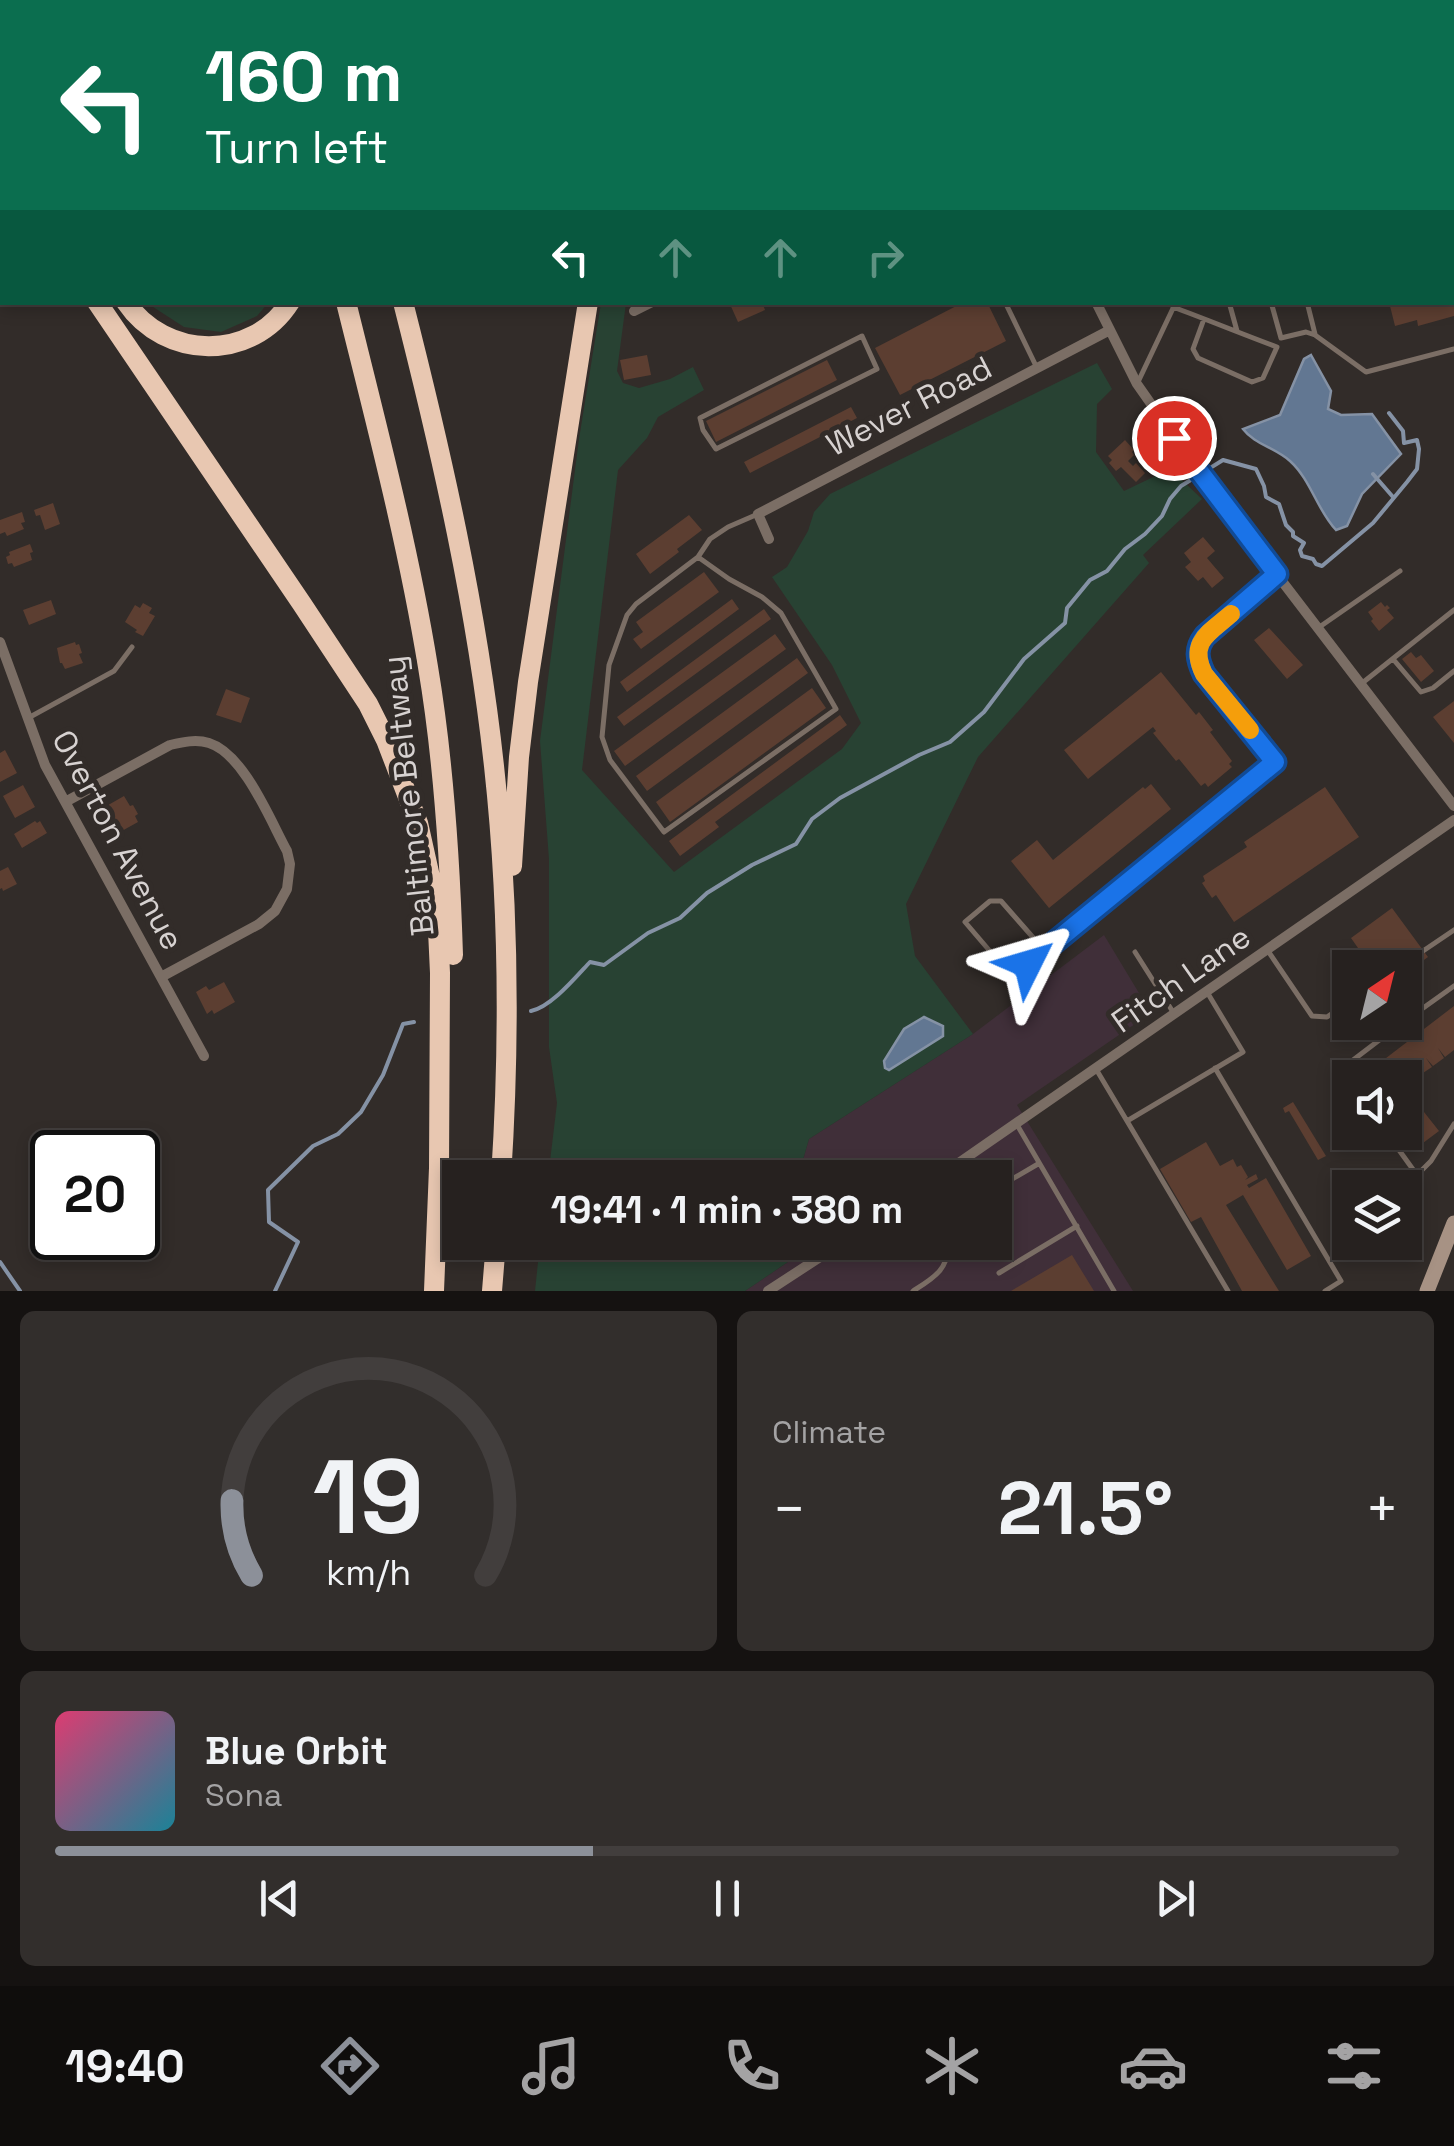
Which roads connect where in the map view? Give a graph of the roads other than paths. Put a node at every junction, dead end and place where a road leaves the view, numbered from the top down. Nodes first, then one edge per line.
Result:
1 (99, 305) edge
2 (129, 305) edge
3 (288, 305) edge
4 (347, 305) edge
5 (404, 305) edge
6 (588, 305) edge
7 (647, 305) edge
8 (1006, 305) edge
9 (1097, 305) edge
10 (1174, 305) edge
11 (1230, 305) edge
12 (1271, 305) edge
13 (1308, 305) edge
14 (634, 312) dead end
15 (1204, 319) junction
16 (1108, 331) junction
17 (1236, 332) junction
18 (1315, 335) junction
19 (862, 336) joint
20 (1281, 338) junction
21 (1277, 347) junction
22 (1454, 348) edge
23 (1037, 368) junction
24 (1137, 384) junction
25 (758, 514) junction
26 (769, 539) dead end
27 (698, 558) junction
28 (1400, 571) dead end
29 (1277, 574) junction
30 (1454, 610) edge
31 (1318, 628) junction
32 (0, 642) edge
33 (132, 647) dead end
34 (1393, 659) junction
35 (1454, 671) edge
36 (1361, 684) junction
37 (28, 718) junction
38 (67, 802) junction
39 (1454, 806) edge
40 (1454, 820) edge
41 (1454, 930) edge
42 (506, 933) junction
43 (1044, 950) junction
44 (1267, 950) junction
45 (1423, 951) dead end
46 (1135, 952) dead end
47 (161, 977) junction
48 (1454, 986) edge
49 (1207, 992) junction
50 (1422, 1009) edge
51 (1332, 1013) edge
52 (1174, 1015) junction
53 (1380, 1040) edge
54 (204, 1056) dead end
55 (1353, 1060) edge
56 (1215, 1068) junction
57 (1096, 1069) junction
58 (1127, 1120) junction
59 (1016, 1123) junction
60 (1454, 1124) edge
61 (1399, 1150) edge
62 (502, 1160) edge
63 (963, 1160) edge
64 (1038, 1164) junction
65 (1012, 1180) edge
66 (1454, 1223) edge
67 (1077, 1226) junction
68 (495, 1260) edge
69 (815, 1260) edge
70 (945, 1260) edge
71 (999, 1273) dead end
72 (437, 1291) edge
73 (492, 1291) edge
74 (768, 1291) edge
75 (913, 1291) edge
76 (1114, 1291) edge
77 (1228, 1291) edge
78 (1325, 1291) edge
79 (1427, 1291) edge

1 - 72 highway
2 - 3 highway
4 - 72 highway, Baltimore Beltway
5 - 42 highway
6 - 42 highway
7 - 14 street
8 - 23 lane
9 - 16 street
10 - 15 lane
10 - 24 lane
11 - 17 lane
12 - 20 lane
13 - 18 lane
15 - 17 lane
15 - 21 lane
16 - 23 street, Wever Road
16 - 24 street
17 - 21 lane
18 - 20 lane
18 - 22 lane
19 - 19 lane
20 - 21 lane
23 - 25 street, Wever Road
24 - 29 street
25 - 26 street
25 - 27 lane
27 - 27 lane
28 - 31 lane
29 - 31 street
29 - 43 lane
30 - 34 lane
31 - 36 street
32 - 37 street, Overton Avenue
33 - 37 lane
34 - 35 lane
34 - 36 lane
36 - 39 street
37 - 38 street, Overton Avenue
38 - 47 street, Overton Avenue
38 - 47 street
40 - 44 street, Fitch Lane
41 - 45 lane
42 - 62 highway
43 - 43 lane
44 - 49 street, Fitch Lane
44 - 51 lane
46 - 52 lane
47 - 54 street, Overton Avenue
48 - 50 lane
49 - 52 street, Fitch Lane
49 - 56 lane
52 - 57 street, Fitch Lane
53 - 55 lane
56 - 58 lane
56 - 78 lane
57 - 58 lane
57 - 59 street, Fitch Lane
58 - 77 lane
59 - 63 street, Fitch Lane
59 - 64 lane
60 - 61 lane
64 - 65 lane
64 - 67 lane
66 - 79 main road
67 - 71 lane
67 - 76 lane
68 - 73 highway
69 - 74 street
70 - 75 lane

